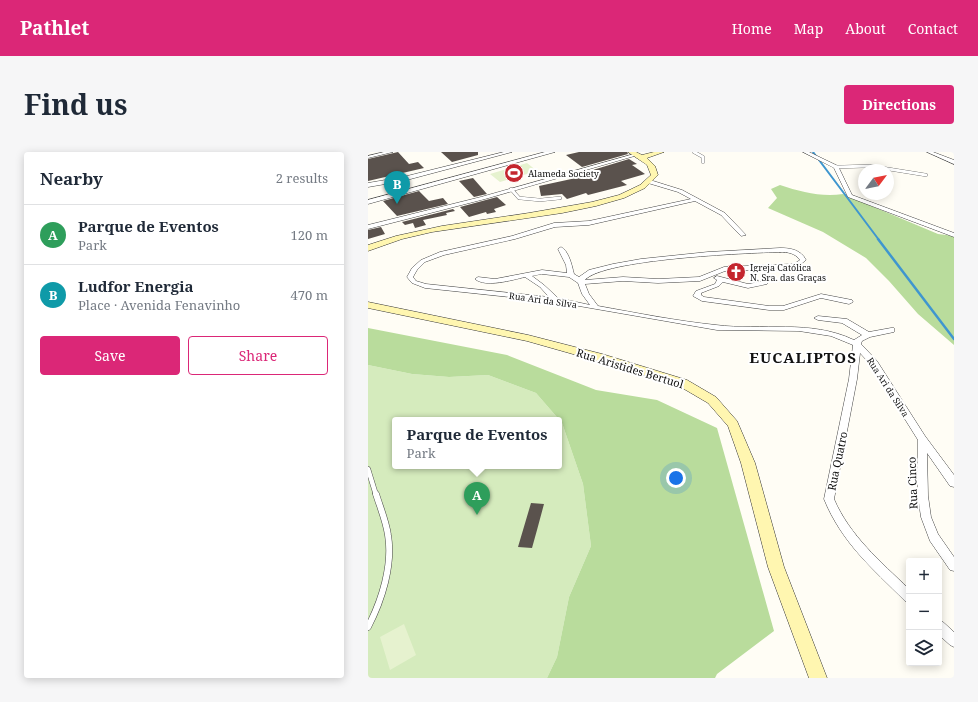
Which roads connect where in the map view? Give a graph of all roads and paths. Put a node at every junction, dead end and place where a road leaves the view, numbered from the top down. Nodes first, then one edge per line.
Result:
1 (391, 152) edge
2 (510, 152) edge
3 (540, 152) edge
4 (552, 152) edge
5 (662, 152) edge
6 (694, 152) edge
7 (805, 152) edge
8 (929, 152) edge
9 (636, 155) edge
10 (533, 156) junction
11 (368, 157) edge
12 (703, 162) dead end
13 (954, 162) edge
14 (836, 167) junction
15 (926, 175) dead end
16 (402, 180) junction
17 (650, 182) junction
18 (368, 185) edge
19 (411, 189) junction
20 (511, 189) junction
21 (368, 191) edge
22 (492, 194) junction
23 (368, 198) edge
24 (560, 198) dead end
25 (696, 199) junction
26 (368, 202) edge
27 (368, 223) edge
28 (368, 227) edge
29 (743, 235) dead end
30 (954, 235) edge
31 (368, 248) edge
32 (561, 249) dead end
33 (526, 275) junction
34 (571, 275) junction
35 (710, 275) junction
36 (478, 279) dead end
37 (722, 280) junction
38 (581, 282) junction
39 (765, 283) dead end
40 (556, 300) junction
41 (849, 302) dead end
42 (368, 305) edge
43 (596, 308) junction
44 (818, 318) dead end
45 (891, 330) dead end
46 (868, 335) junction
47 (857, 344) junction
48 (922, 440) junction
49 (368, 469) edge
50 (954, 483) edge
51 (954, 566) edge
52 (906, 594) edge
53 (368, 627) edge
54 (942, 629) edge
55 (954, 641) edge
56 (818, 678) edge

1 - 11 street
2 - 16 street
3 - 10 street
4 - 10 street
5 - 9 main road
6 - 12 lane
7 - 14 street
8 - 13 street
9 - 17 main road
9 - 20 street
10 - 19 street
14 - 15 lane
14 - 30 street
16 - 18 street
16 - 21 street
17 - 25 street
17 - 31 main road
19 - 23 street
19 - 26 street
20 - 22 street
20 - 24 lane
22 - 27 street
22 - 28 street
25 - 29 street
25 - 40 street, Rua Ari da Silva
32 - 34 street
33 - 34 street
33 - 36 street
33 - 40 street
34 - 38 street
35 - 37 street
35 - 38 street
35 - 38 street
37 - 39 street
37 - 41 street
38 - 43 street
40 - 43 street, Rua Ari da Silva
42 - 56 main road, Rua Aristides Bertuol
43 - 47 street, Rua Ari da Silva
44 - 46 street
45 - 46 street
46 - 47 street
47 - 48 street, Rua Ari da Silva
47 - 52 street, Rua Quatro
48 - 50 street, Rua Ari da Silva
48 - 51 street, Rua Cinco
49 - 53 lane
54 - 55 street

